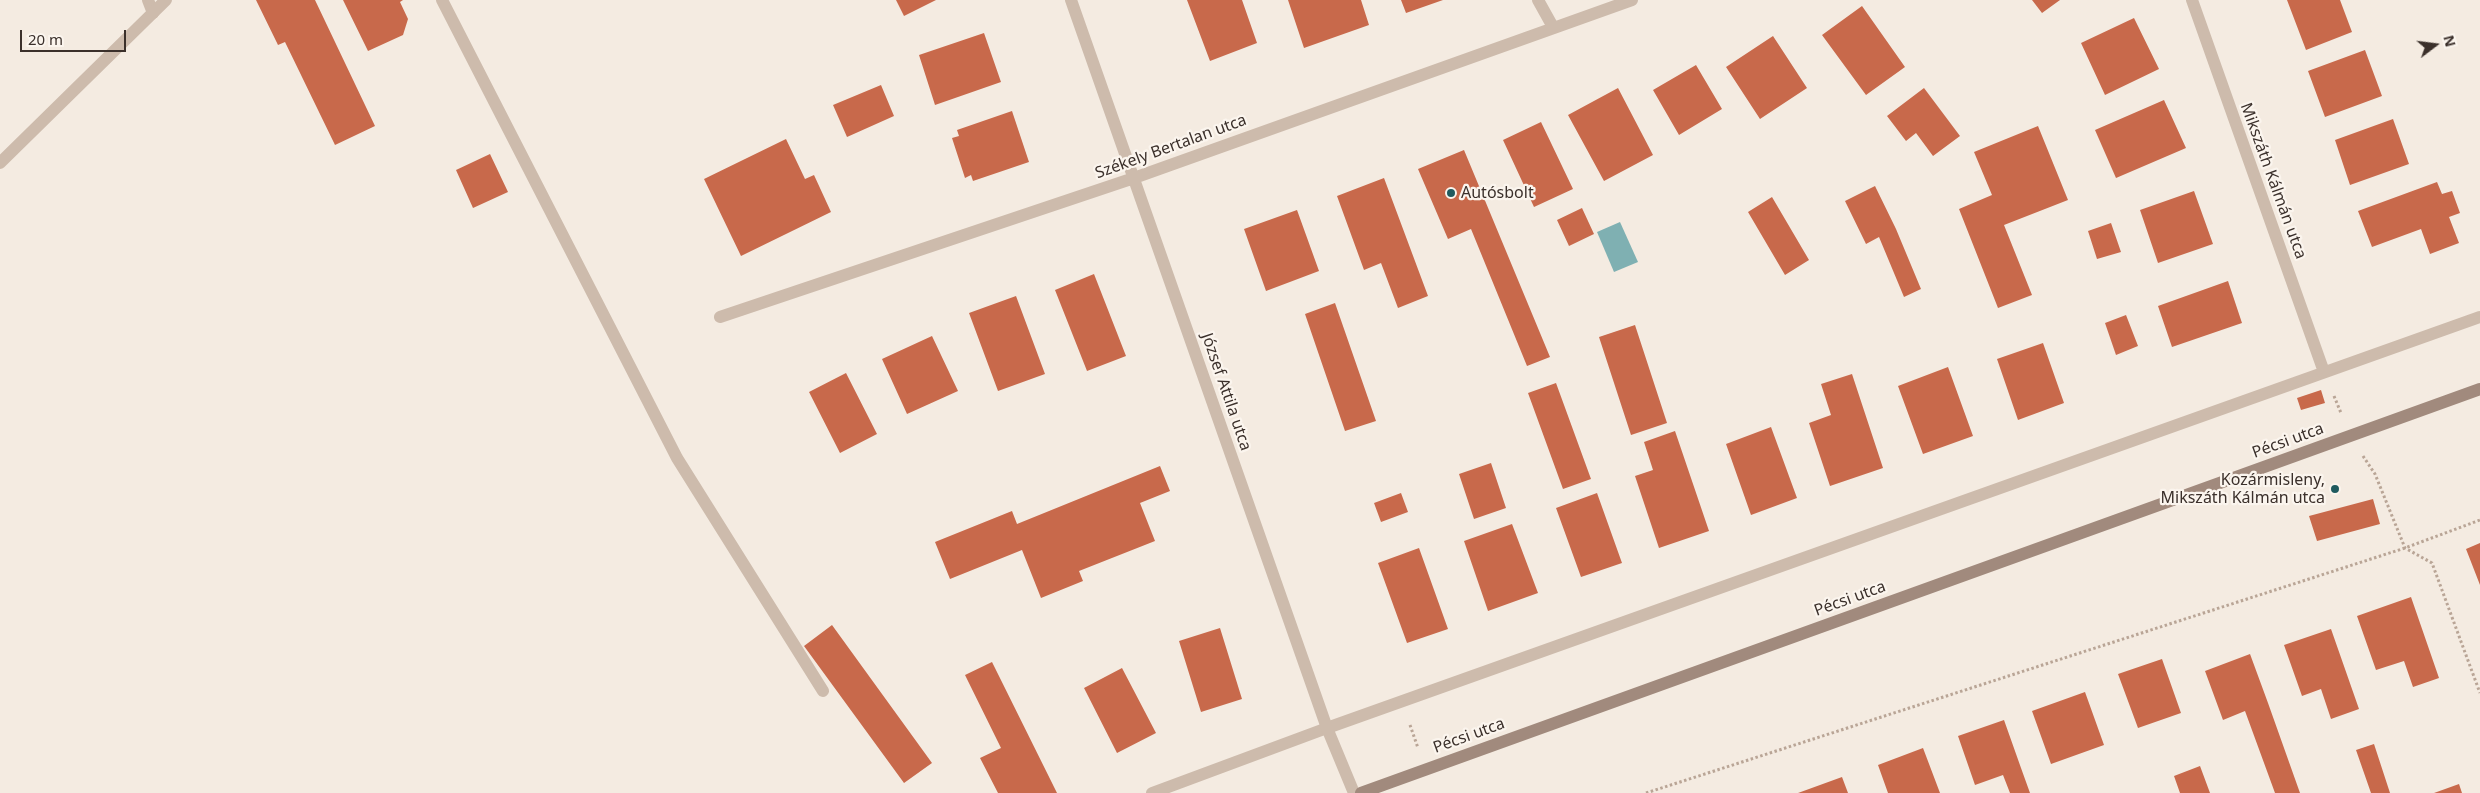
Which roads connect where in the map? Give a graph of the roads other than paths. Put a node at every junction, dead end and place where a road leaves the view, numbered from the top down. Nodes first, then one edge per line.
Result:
1 (148, 0) edge
2 (166, 0) edge
3 (442, 0) edge
4 (1071, 0) edge
5 (1538, 0) edge
6 (1632, 0) edge
7 (2192, 0) edge
8 (153, 13) junction
9 (1553, 27) junction
10 (0, 162) edge
11 (1134, 178) junction
12 (2480, 317) edge
13 (720, 318) dead end
14 (2324, 372) junction
15 (2480, 389) edge
16 (823, 691) dead end
17 (1327, 728) junction
18 (1152, 793) edge
19 (1354, 793) edge
20 (1361, 793) edge

1 - 8 street
2 - 8 street
3 - 16 street
4 - 11 street, József Attila utca
5 - 9 street
6 - 9 street, Székely Bertalan utca
7 - 14 street, Mikszáth Kálmán utca
8 - 10 street
9 - 11 street, Székely Bertalan utca
11 - 13 street, Székely Bertalan utca
11 - 17 street, József Attila utca
12 - 14 street
14 - 17 street
15 - 20 main road, Pécsi utca
17 - 18 street
17 - 19 street, József Attila utca

